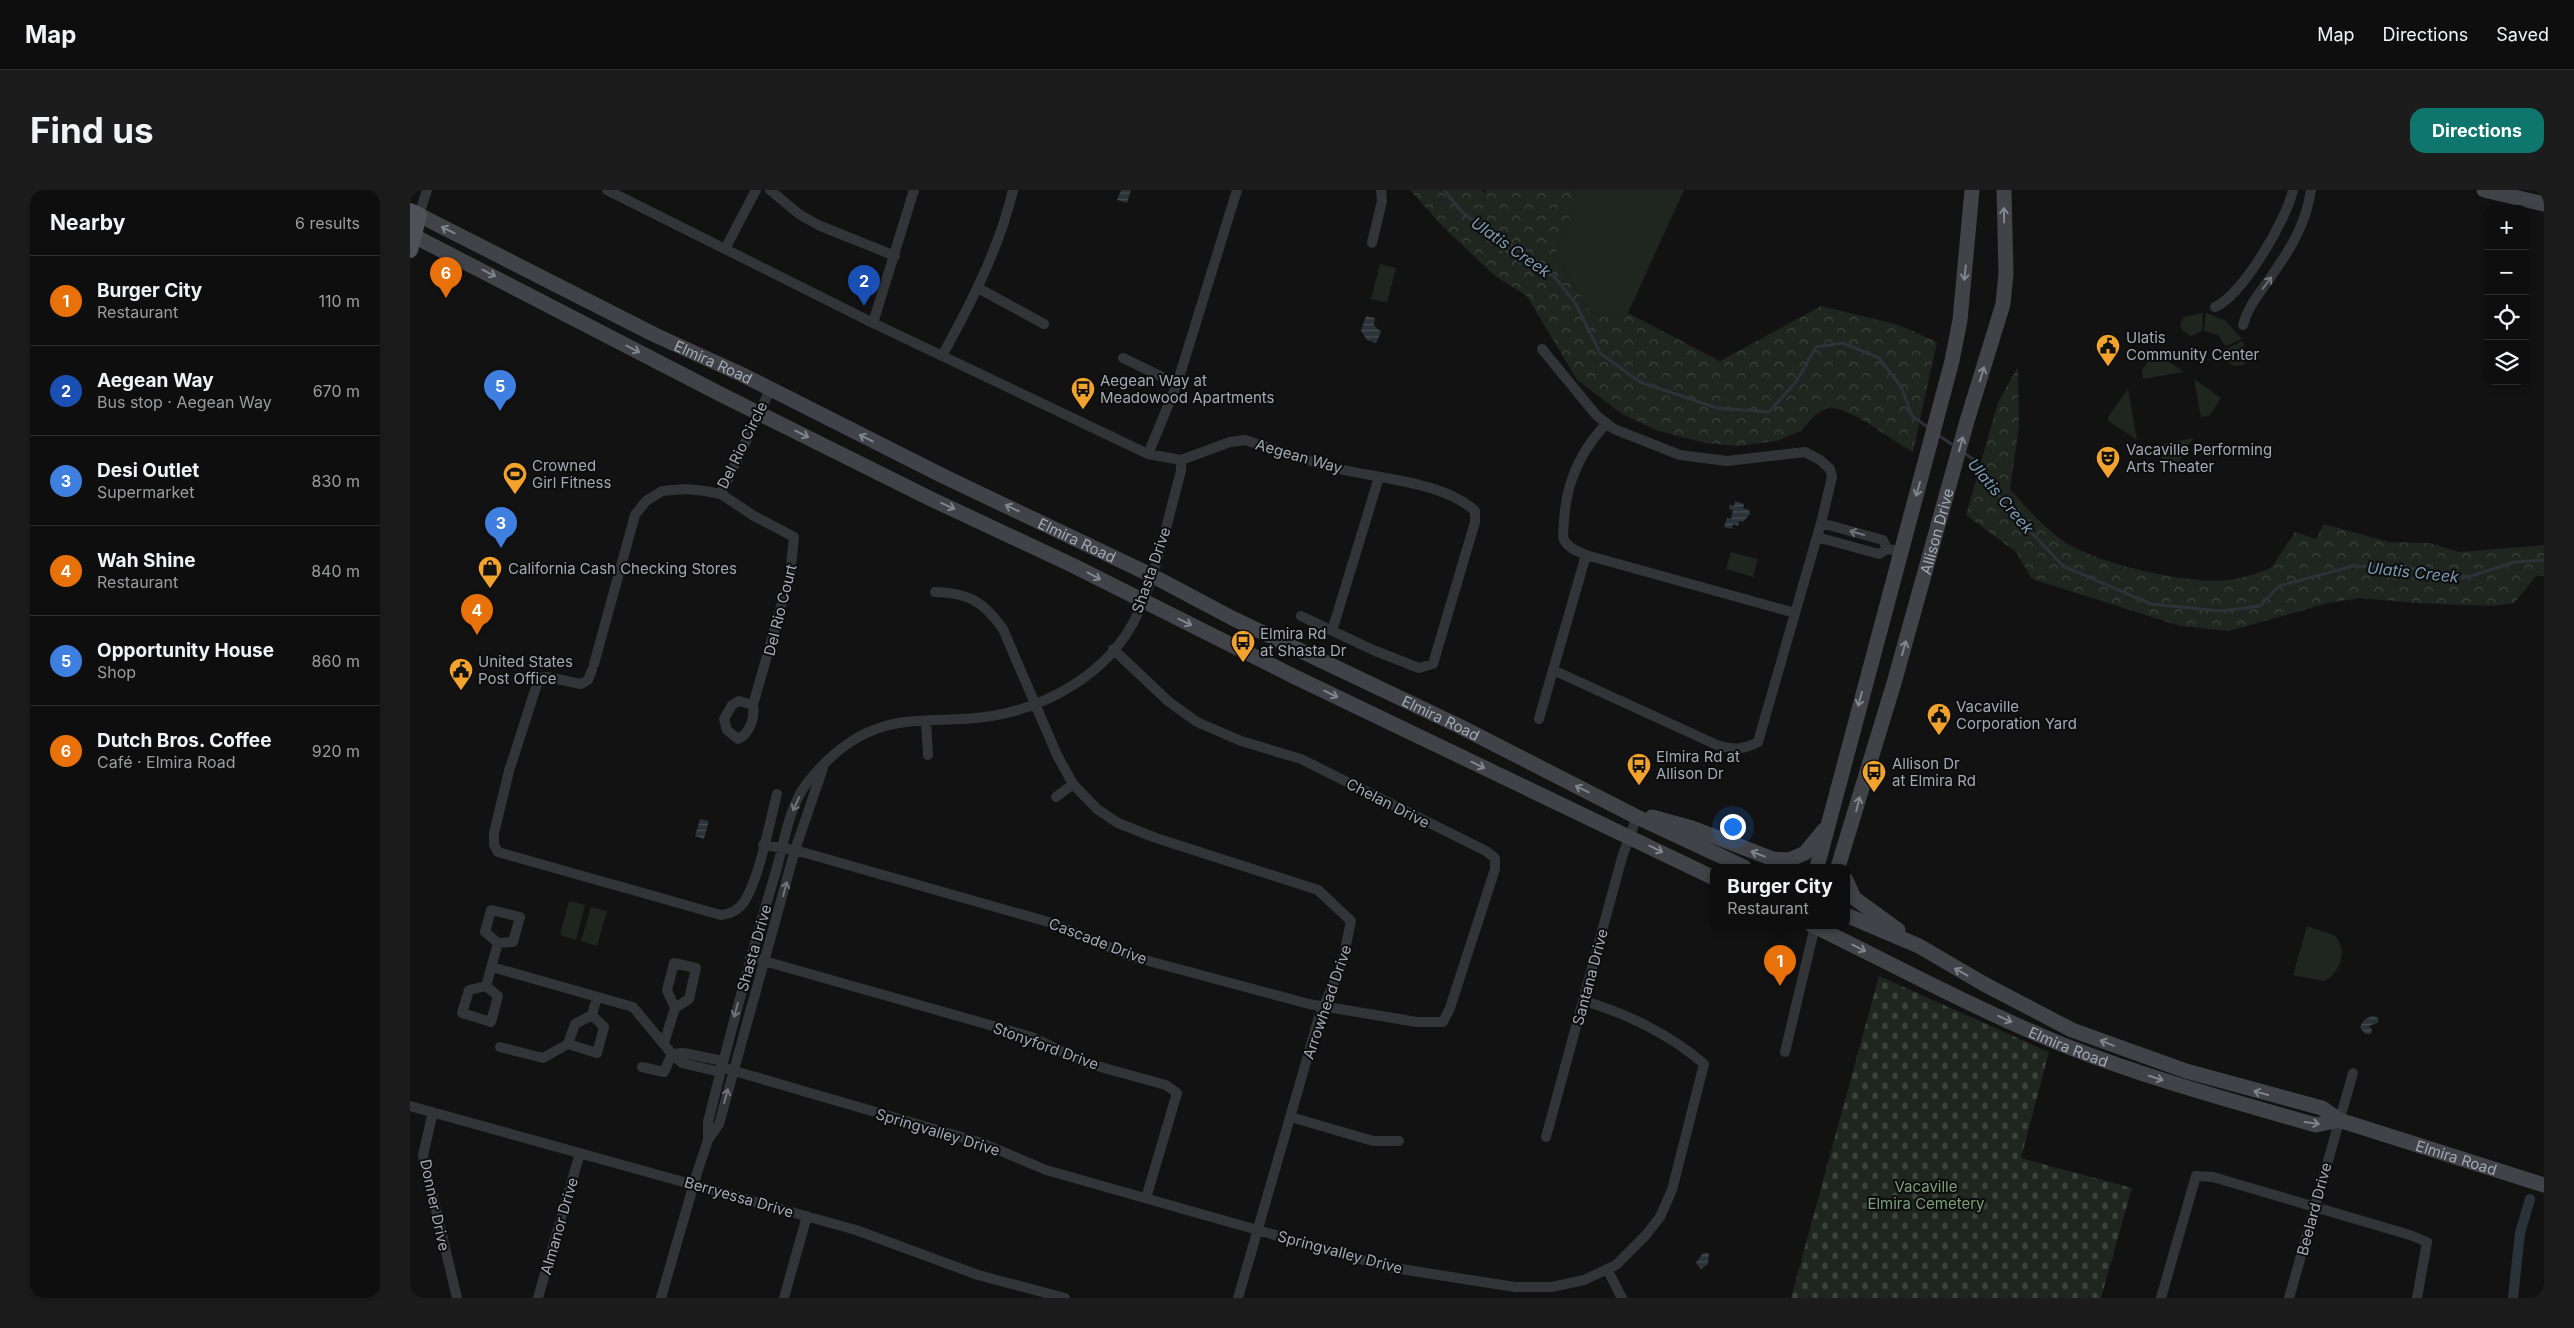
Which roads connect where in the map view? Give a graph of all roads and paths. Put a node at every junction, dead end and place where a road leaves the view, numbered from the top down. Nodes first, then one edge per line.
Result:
1 (427, 190) edge
2 (607, 190) edge
3 (756, 190) edge
4 (770, 190) edge
5 (914, 190) edge
6 (1014, 190) edge
7 (1237, 190) edge
8 (1381, 190) edge
9 (1972, 190) edge
10 (2004, 190) edge
11 (2293, 190) edge
12 (2311, 190) edge
13 (2484, 190) edge
14 (2544, 204) edge
15 (414, 213) edge
16 (411, 240) edge
17 (1372, 243) dead end
18 (725, 248) junction
19 (895, 256) junction
20 (978, 288) junction
21 (2215, 306) dead end
22 (873, 323) junction
23 (1044, 324) dead end
24 (2243, 325) dead end
25 (1542, 349) dead end
26 (942, 356) junction
27 (1123, 358) dead end
28 (1177, 384) junction
29 (770, 390) junction
30 (758, 412) junction
31 (1607, 423) junction
32 (1148, 454) junction
33 (1181, 460) junction
34 (1380, 477) junction
35 (721, 494) junction
36 (1821, 523) junction
37 (1817, 537) junction
38 (1894, 550) junction
39 (1586, 555) junction
40 (1151, 575) junction
41 (935, 592) dead end
42 (1142, 601) junction
43 (1795, 614) junction
44 (1301, 616) dead end
45 (1332, 631) junction
46 (1113, 649) junction
47 (1553, 670) junction
48 (753, 705) dead end
49 (1035, 705) junction
50 (1539, 719) dead end
51 (926, 722) junction
52 (928, 755) dead end
53 (824, 765) junction
54 (1073, 784) junction
55 (777, 794) dead end
56 (1056, 797) dead end
57 (1631, 814) junction
58 (1852, 825) junction
59 (1827, 827) junction
60 (1629, 836) junction
61 (763, 845) junction
62 (783, 846) junction
63 (796, 850) junction
64 (1738, 864) edge
65 (1818, 864) edge
66 (1839, 864) edge
67 (1846, 864) edge
68 (1710, 876) edge
69 (1850, 889) edge
70 (1850, 917) edge
71 (1814, 929) edge
72 (1823, 929) edge
73 (498, 943) dead end
74 (1919, 946) junction
75 (750, 957) junction
76 (764, 962) junction
77 (492, 967) junction
78 (486, 986) dead end
79 (597, 997) junction
80 (1584, 1001) junction
81 (1323, 1006) junction
82 (675, 1008) dead end
83 (592, 1015) junction
84 (1417, 1022) joint
85 (664, 1043) junction
86 (568, 1044) junction
87 (500, 1047) dead end
88 (1785, 1052) dead end
89 (672, 1054) junction
90 (642, 1067) dead end
91 (722, 1067) junction
92 (733, 1072) junction
93 (2353, 1073) dead end
94 (410, 1106) edge
95 (432, 1112) junction
96 (1291, 1117) junction
97 (2339, 1120) junction
98 (1546, 1137) dead end
99 (708, 1140) junction
100 (1399, 1141) dead end
101 (580, 1153) junction
102 (693, 1184) junction
103 (2544, 1185) edge
104 (1146, 1198) junction
105 (2315, 1207) junction
106 (807, 1216) junction
107 (1258, 1229) junction
108 (1607, 1269) junction
109 (457, 1298) edge
110 (538, 1298) edge
111 (661, 1298) edge
112 (784, 1298) edge
113 (1066, 1298) edge
114 (1238, 1298) edge
115 (1622, 1298) edge
116 (2161, 1298) edge
117 (2289, 1298) edge
118 (2417, 1298) edge

1 - 15 street
2 - 18 street
3 - 18 street
4 - 19 street
5 - 19 street
6 - 20 street
7 - 28 street
8 - 17 street
9 -> 38 main road, Allison Drive
58 -> 10 main road, Allison Drive
11 - 21 street
24 -> 12 street
13 - 14 main road
15 - 16 main road
29 -> 15 main road, Elmira Road
16 -> 30 main road, Elmira Road
18 - 22 street
19 - 22 street
20 - 23 street
20 - 26 street
22 - 26 street
25 - 31 street
26 - 32 street
27 - 28 street
28 - 32 street
29 - 30 street, Del Rio Circle
40 -> 29 main road, Elmira Road
30 - 35 street, Del Rio Circle
30 -> 42 main road, Elmira Road
31 - 36 street
31 - 39 street
32 - 33 street
33 - 34 street, Aegean Way
33 - 40 street, Shasta Drive
34 - 45 street
34 - 45 street, Aegean Way
35 - 48 street, Del Rio Court
35 - 61 street, Del Rio Circle
36 - 37 street
38 -> 36 street
37 - 38 street
37 - 43 street
38 -> 59 main road, Allison Drive
39 - 43 street
39 - 47 street
40 - 42 street, Shasta Drive
57 -> 40 main road, Elmira Road
41 - 49 street, Arrowhead Drive
42 - 46 street, Shasta Drive
42 -> 60 main road, Elmira Road
43 - 47 street
44 - 45 street, Aegean Way
46 - 49 street, Shasta Drive
46 - 84 street, Chelan Drive
47 - 50 street
49 - 51 street, Shasta Drive
49 - 54 street, Arrowhead Drive
51 - 52 street
51 - 53 street, Shasta Drive
53 -> 62 street, Shasta Drive
53 - 63 street, Shasta Drive
54 - 56 street
54 - 81 street, Arrowhead Drive
55 - 61 street
59 -> 57 main road
57 - 60 street, Santana Drive
57 - 64 main road, Elmira Road
58 - 66 main road, Allison Drive
58 - 67 main road
59 - 65 main road, Allison Drive
60 -> 68 main road, Elmira Road
60 - 80 street, Santana Drive
61 - 62 street, Cascade Drive
62 - 63 street, Cascade Drive
62 - 75 street, Shasta Drive
76 -> 63 street, Shasta Drive
63 - 81 street, Cascade Drive
69 - 74 main road
70 - 74 main road, Elmira Road
71 - 88 street
72 -> 97 main road, Elmira Road
73 - 77 street
97 -> 74 main road, Elmira Road
75 - 76 street, Stonyford Drive
75 -> 91 street, Shasta Drive
76 - 92 street, Shasta Drive
76 - 104 street, Stonyford Drive
77 - 78 street
77 - 79 street
79 - 83 street
79 - 85 street
80 - 98 street, Santana Drive
80 - 108 street, Springvalley Drive
81 - 84 street, Cascade Drive
81 - 96 street, Arrowhead Drive
82 - 85 street
83 - 86 street
83 - 86 street
85 - 89 street
86 - 87 street
89 - 90 street
89 - 91 street, Springvalley Drive
91 - 92 street, Springvalley Drive
91 - 99 street, Shasta Drive
99 -> 92 street, Shasta Drive
92 - 104 street, Springvalley Drive
93 - 97 street, Beelard Drive
94 - 95 street, Berryessa Drive
95 - 101 street, Berryessa Drive
95 - 109 street, Donner Drive
96 - 100 street
96 - 107 street, Arrowhead Drive
97 - 103 main road, Elmira Road
97 - 105 street, Beelard Drive
99 - 102 street, Shasta Drive
101 - 102 street, Berryessa Drive
101 - 110 street, Almanor Drive
102 - 106 street, Berryessa Drive
102 - 111 street, Shasta Drive
104 - 107 street, Springvalley Drive
105 - 116 street
105 - 117 street, Beelard Drive
105 - 118 street
106 - 112 street
106 - 113 street, Berryessa Drive
107 - 108 street, Springvalley Drive
107 - 114 street, Arrowhead Drive
108 - 115 street

